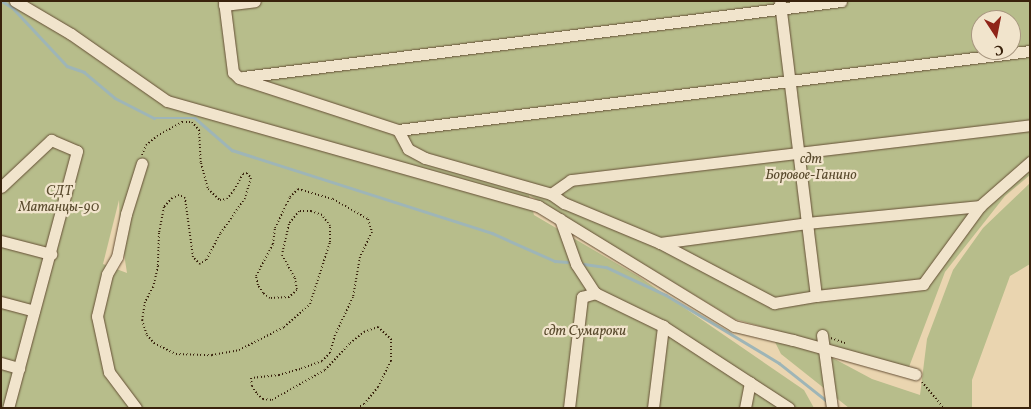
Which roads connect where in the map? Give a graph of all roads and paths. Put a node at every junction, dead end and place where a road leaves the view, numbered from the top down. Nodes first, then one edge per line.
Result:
1 (15, 1) edge
2 (254, 1) edge
3 (841, 1) edge
4 (224, 3) edge
5 (780, 5) edge
6 (1030, 51) edge
7 (238, 78) junction
8 (790, 80) junction
9 (1030, 125) edge
10 (398, 130) junction
11 (798, 152) junction
12 (1030, 162) edge
13 (142, 163) joint
14 (1, 187) edge
15 (551, 194) junction
16 (980, 206) junction
17 (560, 219) junction
18 (807, 223) junction
19 (1, 241) edge
20 (660, 243) junction
21 (51, 254) junction
22 (595, 293) junction
23 (816, 296) junction
24 (1, 302) edge
25 (34, 311) junction
26 (663, 326) junction
27 (822, 335) dead end
28 (824, 348) junction
29 (1, 363) edge
30 (19, 368) junction
31 (915, 374) dead end
32 (750, 382) junction
33 (8, 408) edge
34 (136, 408) edge
35 (357, 408) edge
36 (569, 408) edge
37 (653, 408) edge
38 (746, 408) edge
39 (789, 408) edge
40 (832, 408) edge

1 - 17 street
2 - 4 street
3 - 5 street
4 - 7 street
5 - 7 street
5 - 8 street
6 - 8 street
7 - 10 street
8 - 10 street
8 - 11 street
9 - 11 street
10 - 15 street
11 - 15 street
11 - 18 street
12 - 16 street
13 - 34 street
13 - 35 path
14 - 21 street
15 - 20 street
16 - 18 street
16 - 23 street
17 - 22 street
17 - 28 street
18 - 20 street
18 - 23 street
19 - 21 street
20 - 23 street
21 - 25 street
22 - 26 street
22 - 36 street
24 - 25 street
25 - 30 street
26 - 32 street
26 - 37 street
27 - 28 street
28 - 31 street
28 - 40 street
29 - 30 street
30 - 33 street
32 - 38 street
32 - 39 street

